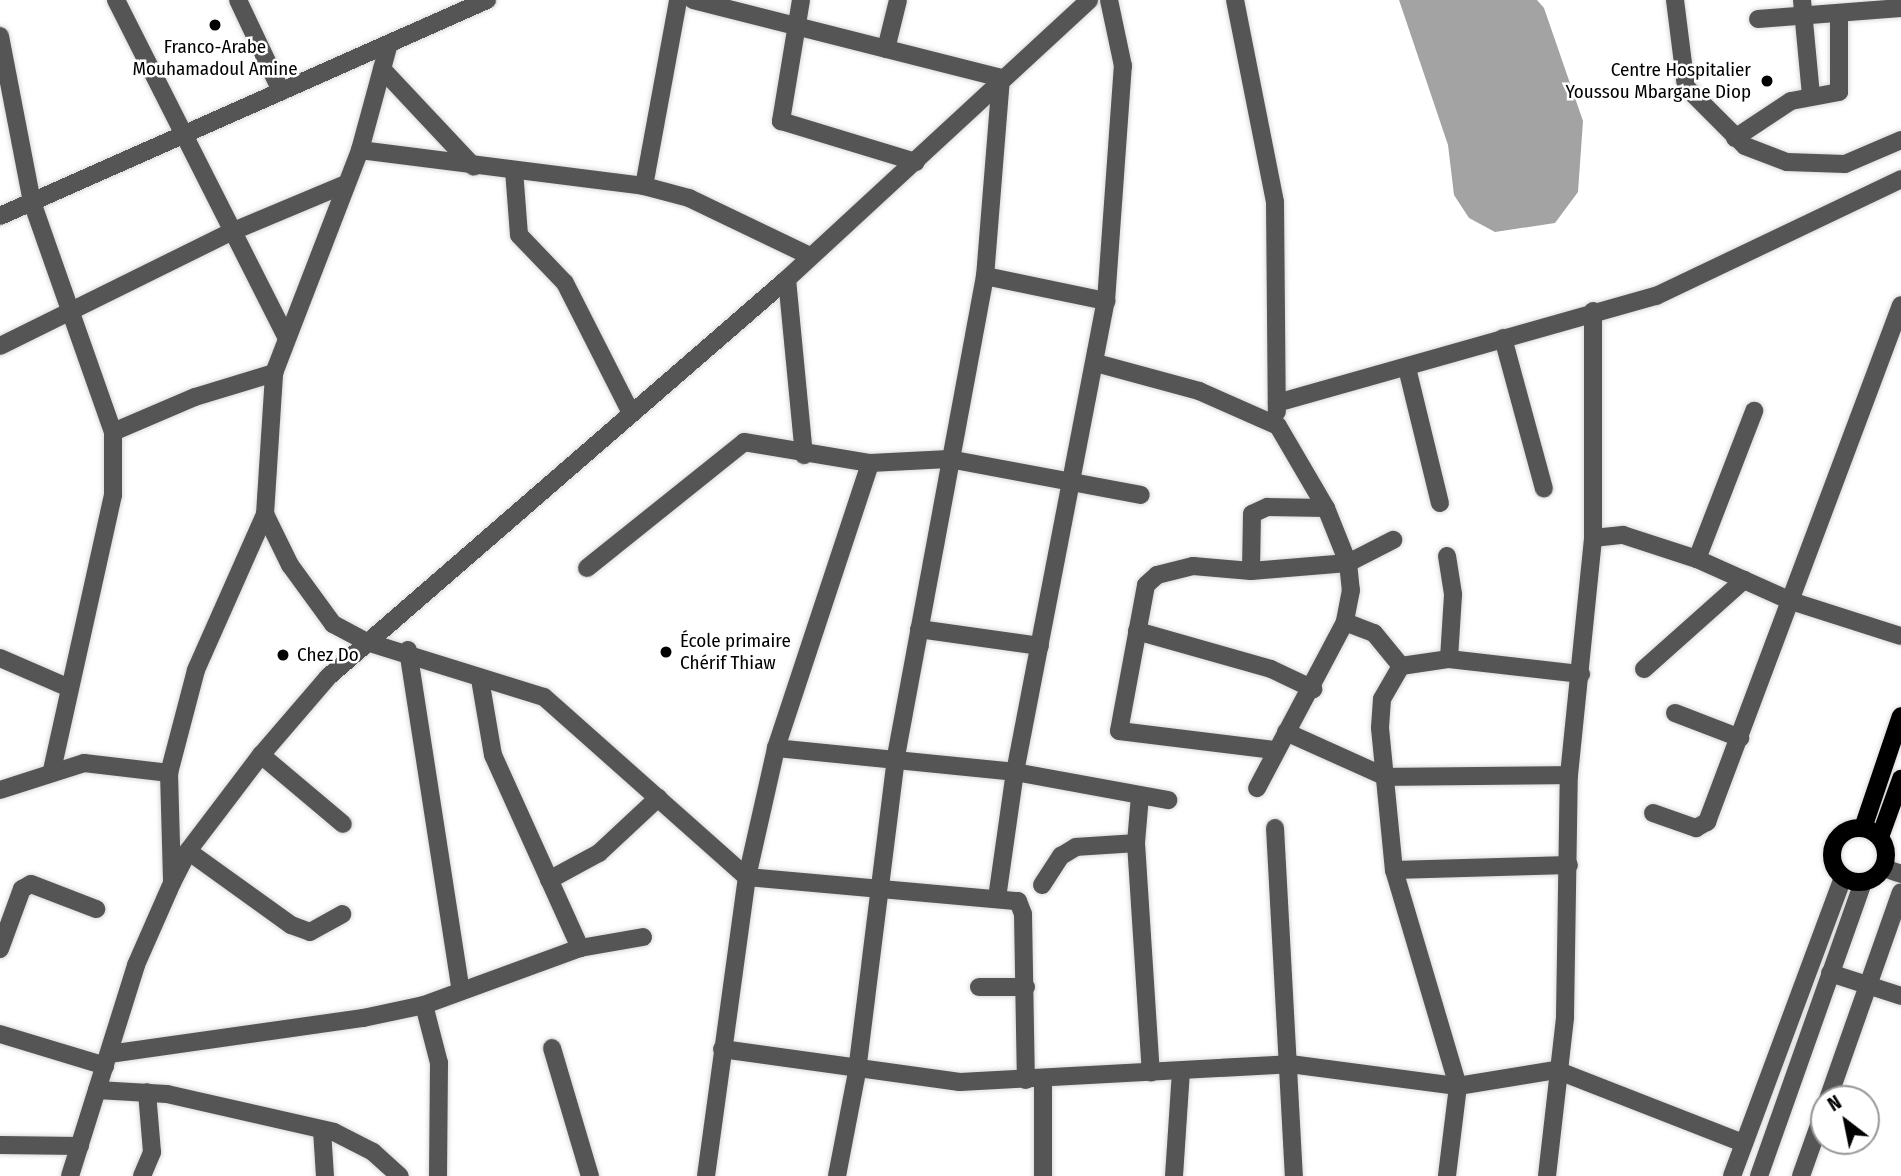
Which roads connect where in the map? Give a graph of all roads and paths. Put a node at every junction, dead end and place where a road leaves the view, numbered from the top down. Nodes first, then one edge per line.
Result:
1 (116, 0) edge
2 (238, 0) edge
3 (487, 0) edge
4 (678, 0) edge
5 (693, 0) edge
6 (801, 0) edge
7 (898, 0) edge
8 (1109, 0) edge
9 (1235, 0) edge
10 (1675, 0) edge
11 (1084, 2) edge
12 (454, 7) edge
13 (1803, 8) edge
14 (1901, 8) edge
15 (1839, 13) junction
16 (1758, 19) dead end
17 (794, 29) junction
18 (0, 36) edge
19 (388, 47) junction
20 (886, 49) junction
21 (3, 64) edge
22 (382, 69) junction
23 (1001, 78) junction
24 (281, 91) junction
25 (1811, 96) junction
26 (182, 135) junction
27 (1735, 138) junction
28 (1901, 140) edge
29 (360, 150) junction
30 (916, 162) junction
31 (474, 167) junction
32 (514, 170) junction
33 (1901, 179) edge
34 (346, 184) junction
35 (644, 186) junction
36 (32, 202) junction
37 (0, 216) edge
38 (230, 232) junction
39 (810, 256) junction
40 (985, 276) junction
41 (787, 279) junction
42 (1106, 301) junction
43 (1901, 305) edge
44 (75, 309) junction
45 (1593, 311) junction
46 (286, 337) junction
47 (1503, 338) junction
48 (0, 346) edge
49 (1096, 363) junction
50 (1407, 368) junction
51 (274, 373) junction
52 (1277, 403) junction
53 (630, 411) junction
54 (1754, 411) dead end
55 (1278, 426) junction
56 (113, 432) junction
57 (804, 455) junction
58 (949, 459) junction
59 (870, 463) junction
60 (1071, 480) junction
61 (1545, 489) dead end
62 (1141, 495) dead end
63 (1440, 503) dead end
64 (1326, 508) junction
65 (265, 514) junction
66 (1593, 538) junction
67 (1392, 540) dead end
68 (1447, 555) dead end
69 (1697, 559) junction
70 (1348, 563) junction
71 (587, 568) dead end
72 (1251, 571) junction
73 (1744, 580) junction
74 (1791, 601) junction
75 (1345, 622) junction
76 (919, 629) junction
77 (1138, 631) junction
78 (1901, 636) edge
79 (367, 642) junction
80 (1040, 646) junction
81 (408, 650) junction
82 (0, 658) edge
83 (1449, 659) junction
84 (1401, 666) junction
85 (1644, 669) dead end
86 (1581, 674) junction
87 (480, 679) junction
88 (67, 687) junction
89 (1313, 689) junction
90 (1675, 713) dead end
91 (1901, 716) edge
92 (1286, 732) junction
93 (1740, 738) junction
94 (776, 748) junction
95 (1274, 750) junction
96 (261, 755) junction
97 (896, 758) junction
98 (52, 771) junction
99 (1015, 772) junction
100 (169, 773) junction
101 (1569, 775) junction
102 (1386, 777) junction
103 (1901, 779) edge
104 (1257, 789) dead end
105 (0, 790) edge
106 (1140, 796) junction
107 (658, 798) junction
108 (1168, 800) dead end
109 (1653, 813) dead end
110 (344, 824) dead end
111 (1275, 828) dead end
112 (1863, 828) junction
113 (1880, 837) junction
114 (1136, 843) junction
115 (188, 851) junction
116 (1569, 865) junction
117 (1394, 870) junction
118 (1892, 871) edge
119 (747, 877) junction
120 (1843, 878) junction
121 (549, 880) junction
122 (172, 883) junction
123 (1863, 883) junction
124 (1042, 885) dead end
125 (877, 888) junction
126 (1901, 892) edge
127 (997, 898) junction
128 (96, 909) dead end
129 (342, 914) dead end
130 (643, 937) dead end
131 (580, 948) junction
132 (0, 949) edge
133 (1830, 973) junction
134 (1869, 986) junction
135 (979, 987) dead end
136 (1026, 987) junction
137 (461, 991) junction
138 (1901, 996) edge
139 (424, 1005) junction
140 (0, 1034) edge
141 (552, 1048) dead end
142 (722, 1049) junction
143 (107, 1060) junction
144 (1290, 1064) junction
145 (1556, 1070) junction
146 (1181, 1071) junction
147 (857, 1072) junction
148 (1151, 1073) junction
149 (1034, 1080) junction
150 (1833, 1085) edge
151 (1458, 1086) junction
152 (97, 1090) junction
153 (147, 1092) junction
154 (322, 1130) junction
155 (1743, 1143) junction
156 (0, 1145) edge
157 (80, 1146) junction
158 (1810, 1151) edge
159 (70, 1176) edge
160 (142, 1176) edge
161 (324, 1176) edge
162 (400, 1176) edge
163 (438, 1176) edge
164 (590, 1176) edge
165 (706, 1176) edge
166 (837, 1176) edge
167 (1043, 1176) edge
168 (1174, 1176) edge
169 (1294, 1176) edge
170 (1447, 1176) edge
171 (1547, 1176) edge
172 (1732, 1176) edge
173 (1759, 1176) edge
174 (1801, 1176) edge

1 - 26 street
2 - 24 street
3 - 12 street
4 - 35 street
5 - 17 street
6 - 17 street
7 - 20 street
8 - 42 street
9 - 52 street
10 - 27 street
11 - 23 street
12 - 19 street
13 - 15 street
13 - 16 street
13 - 25 street
14 - 15 street
15 - 25 street
17 - 20 street
17 - 30 street
18 - 21 street
19 - 22 street
19 - 24 street
20 - 23 street
21 - 36 street
22 - 29 street
22 - 31 street
23 - 30 street
23 - 40 street
24 - 26 street
25 - 27 street
26 - 36 street
26 - 38 street
27 - 28 street
29 - 31 street
29 - 34 street
30 - 39 street
31 - 32 street
32 - 35 street
32 - 53 street
33 - 45 street
34 - 38 street
34 - 46 street
35 - 39 street
36 - 37 street
36 - 44 street
38 - 44 street
38 - 46 street
39 - 41 street
40 - 42 street
40 - 58 street
41 - 53 street
41 - 57 street
42 - 49 street
43 - 74 street
44 - 48 street
44 - 56 street
45 - 47 street
45 - 66 street
46 - 51 street
47 - 50 street
47 - 61 street
49 - 55 street
49 - 60 street
50 - 52 street
50 - 63 street
51 - 56 street
51 - 65 street
52 - 55 street
53 - 79 street
54 - 69 street
55 - 64 street
56 - 88 street
57 - 59 street
57 - 71 street
58 - 59 street
58 - 60 street
58 - 76 street
59 - 94 street
60 - 62 street
60 - 80 street
64 - 70 street
64 - 72 street
65 - 79 street
65 - 100 street
66 - 69 street
66 - 86 street
67 - 70 street
68 - 83 street
69 - 73 street
70 - 72 street
70 - 75 street
72 - 77 street
73 - 74 street
73 - 85 street
74 - 78 street
74 - 93 street
75 - 84 street
75 - 89 street
76 - 80 street
76 - 97 street
77 - 89 street
77 - 95 street
79 - 81 street
79 - 96 street
80 - 99 street
81 - 87 street
81 - 137 street
82 - 88 street
83 - 84 street
83 - 86 street
84 - 102 street
86 - 101 street
87 - 107 street
87 - 121 street
88 - 98 street
89 - 92 street
90 - 93 street
91 - 112 main road
92 - 95 street
92 - 102 street
93 - 109 street
94 - 97 street
94 - 119 street
95 - 104 street
96 - 110 street
96 - 115 street
97 - 99 street
97 - 125 street
98 - 100 street
98 - 105 street
99 - 106 street
99 - 127 street
100 - 122 street
101 - 102 street
101 - 116 street
102 - 117 street
103 - 113 main road
106 - 108 street
106 - 114 street
107 - 119 street
107 - 121 street
111 - 144 street
112 - 113 main road
112 - 120 main road
113 - 118 main road
114 - 124 street
114 - 148 street
115 - 122 street
115 - 129 street
116 - 117 street
116 - 145 street
117 - 151 street
118 - 123 main road
119 - 125 street
119 - 142 street
120 - 123 main road
120 - 155 street
121 - 131 street
122 - 143 street
123 - 133 street
125 - 127 street
125 - 147 street
126 - 134 street
127 - 136 street
128 - 132 street
130 - 131 street
131 - 137 street
133 - 134 street
133 - 173 street
134 - 138 street
134 - 150 street
135 - 136 street
136 - 149 street
137 - 139 street
139 - 143 street
139 - 163 street
140 - 143 street
141 - 164 street
142 - 147 street
142 - 165 street
143 - 152 street
144 - 146 street
144 - 151 street
144 - 169 street
145 - 151 street
145 - 155 street
145 - 171 street
146 - 148 street
146 - 168 street
147 - 149 street
147 - 166 street
148 - 149 street
149 - 167 street
151 - 170 street
152 - 153 street
152 - 157 street
153 - 154 street
153 - 160 street
154 - 161 street
154 - 162 street
155 - 172 street
156 - 157 street
157 - 159 street
158 - 174 street

